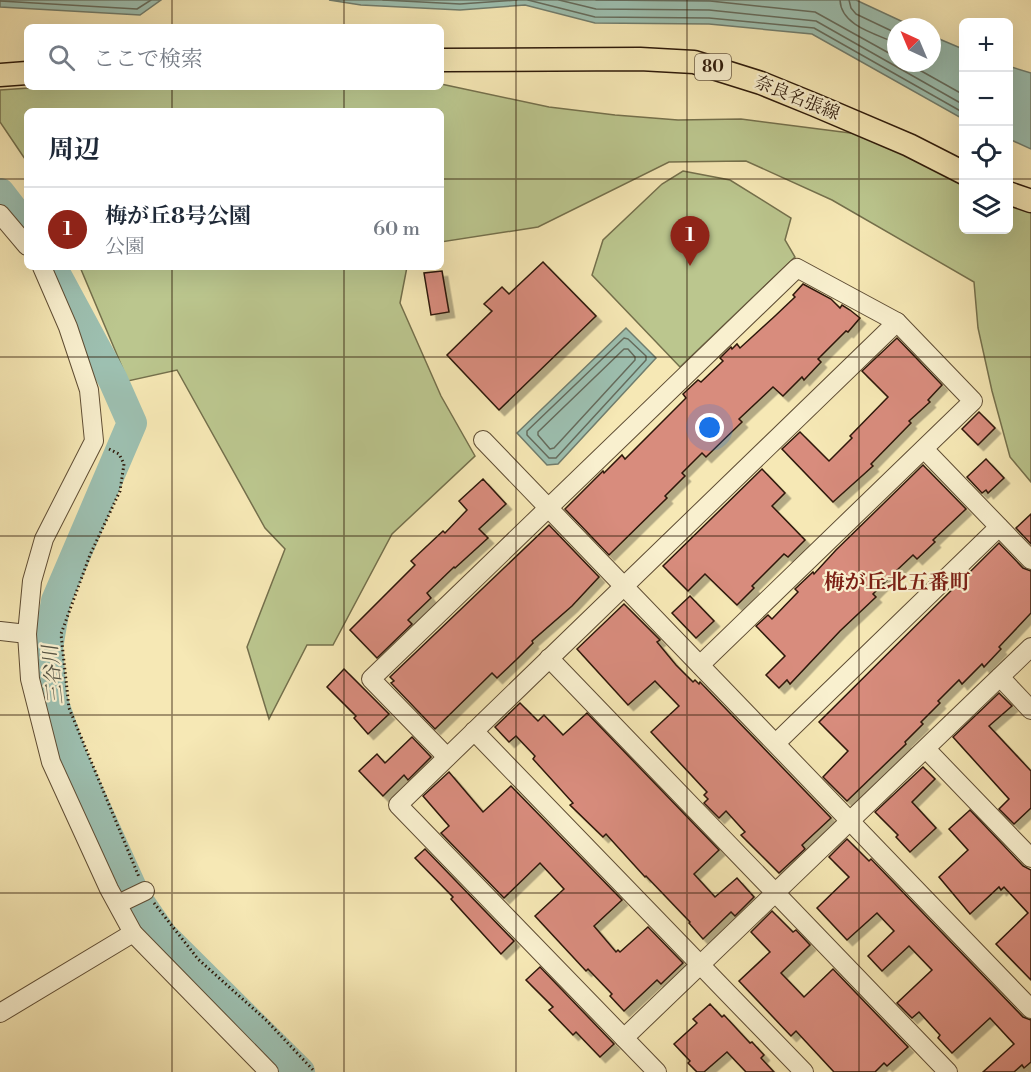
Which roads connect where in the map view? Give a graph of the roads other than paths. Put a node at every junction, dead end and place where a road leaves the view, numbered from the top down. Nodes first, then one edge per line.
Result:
1 (444, 60) edge
2 (24, 73) edge
3 (0, 75) edge
4 (959, 171) edge
5 (1013, 195) edge
6 (1031, 201) edge
7 (0, 214) edge
8 (8, 231) edge
9 (24, 244) edge
10 (43, 270) edge
11 (897, 322) junction
12 (483, 440) dead end
13 (924, 449) junction
14 (548, 507) junction
15 (999, 527) junction
16 (1031, 560) edge
17 (625, 586) junction
18 (0, 631) edge
19 (27, 634) junction
20 (1031, 647) edge
21 (549, 658) junction
22 (700, 665) junction
23 (1000, 677) junction
24 (1031, 710) edge
25 (474, 731) junction
26 (776, 743) junction
27 (926, 749) junction
28 (447, 757) junction
29 (851, 821) junction
30 (1031, 858) edge
31 (142, 892) road end
32 (776, 894) junction
33 (118, 904) junction
34 (133, 933) junction
35 (702, 966) junction
36 (1031, 1009) edge
37 (0, 1014) edge
38 (624, 1038) junction
39 (269, 1072) edge
40 (657, 1072) edge
41 (804, 1072) edge
42 (948, 1072) edge

1 - 4 main road, 奈良名張線 / 80
2 - 3 main road
5 - 6 main road
7 - 8 street
8 - 9 street
10 - 19 street
11 - 13 street
11 - 14 street
11 - 17 street
12 - 14 street
13 - 15 street
13 - 22 street
14 - 17 street
14 - 28 street
15 - 16 street
15 - 26 street
17 - 21 street
17 - 22 street
18 - 19 street
19 - 33 street
20 - 23 street
21 - 25 street
21 - 32 street
22 - 26 street
23 - 24 street
23 - 27 street
25 - 28 street
25 - 35 street
26 - 29 street
27 - 29 street
27 - 30 street
28 - 38 street
29 - 32 street
29 - 36 street
31 - 33 street
32 - 35 street
32 - 42 street
33 - 34 street
34 - 37 street
34 - 39 street
35 - 38 street
35 - 41 street
38 - 40 street

